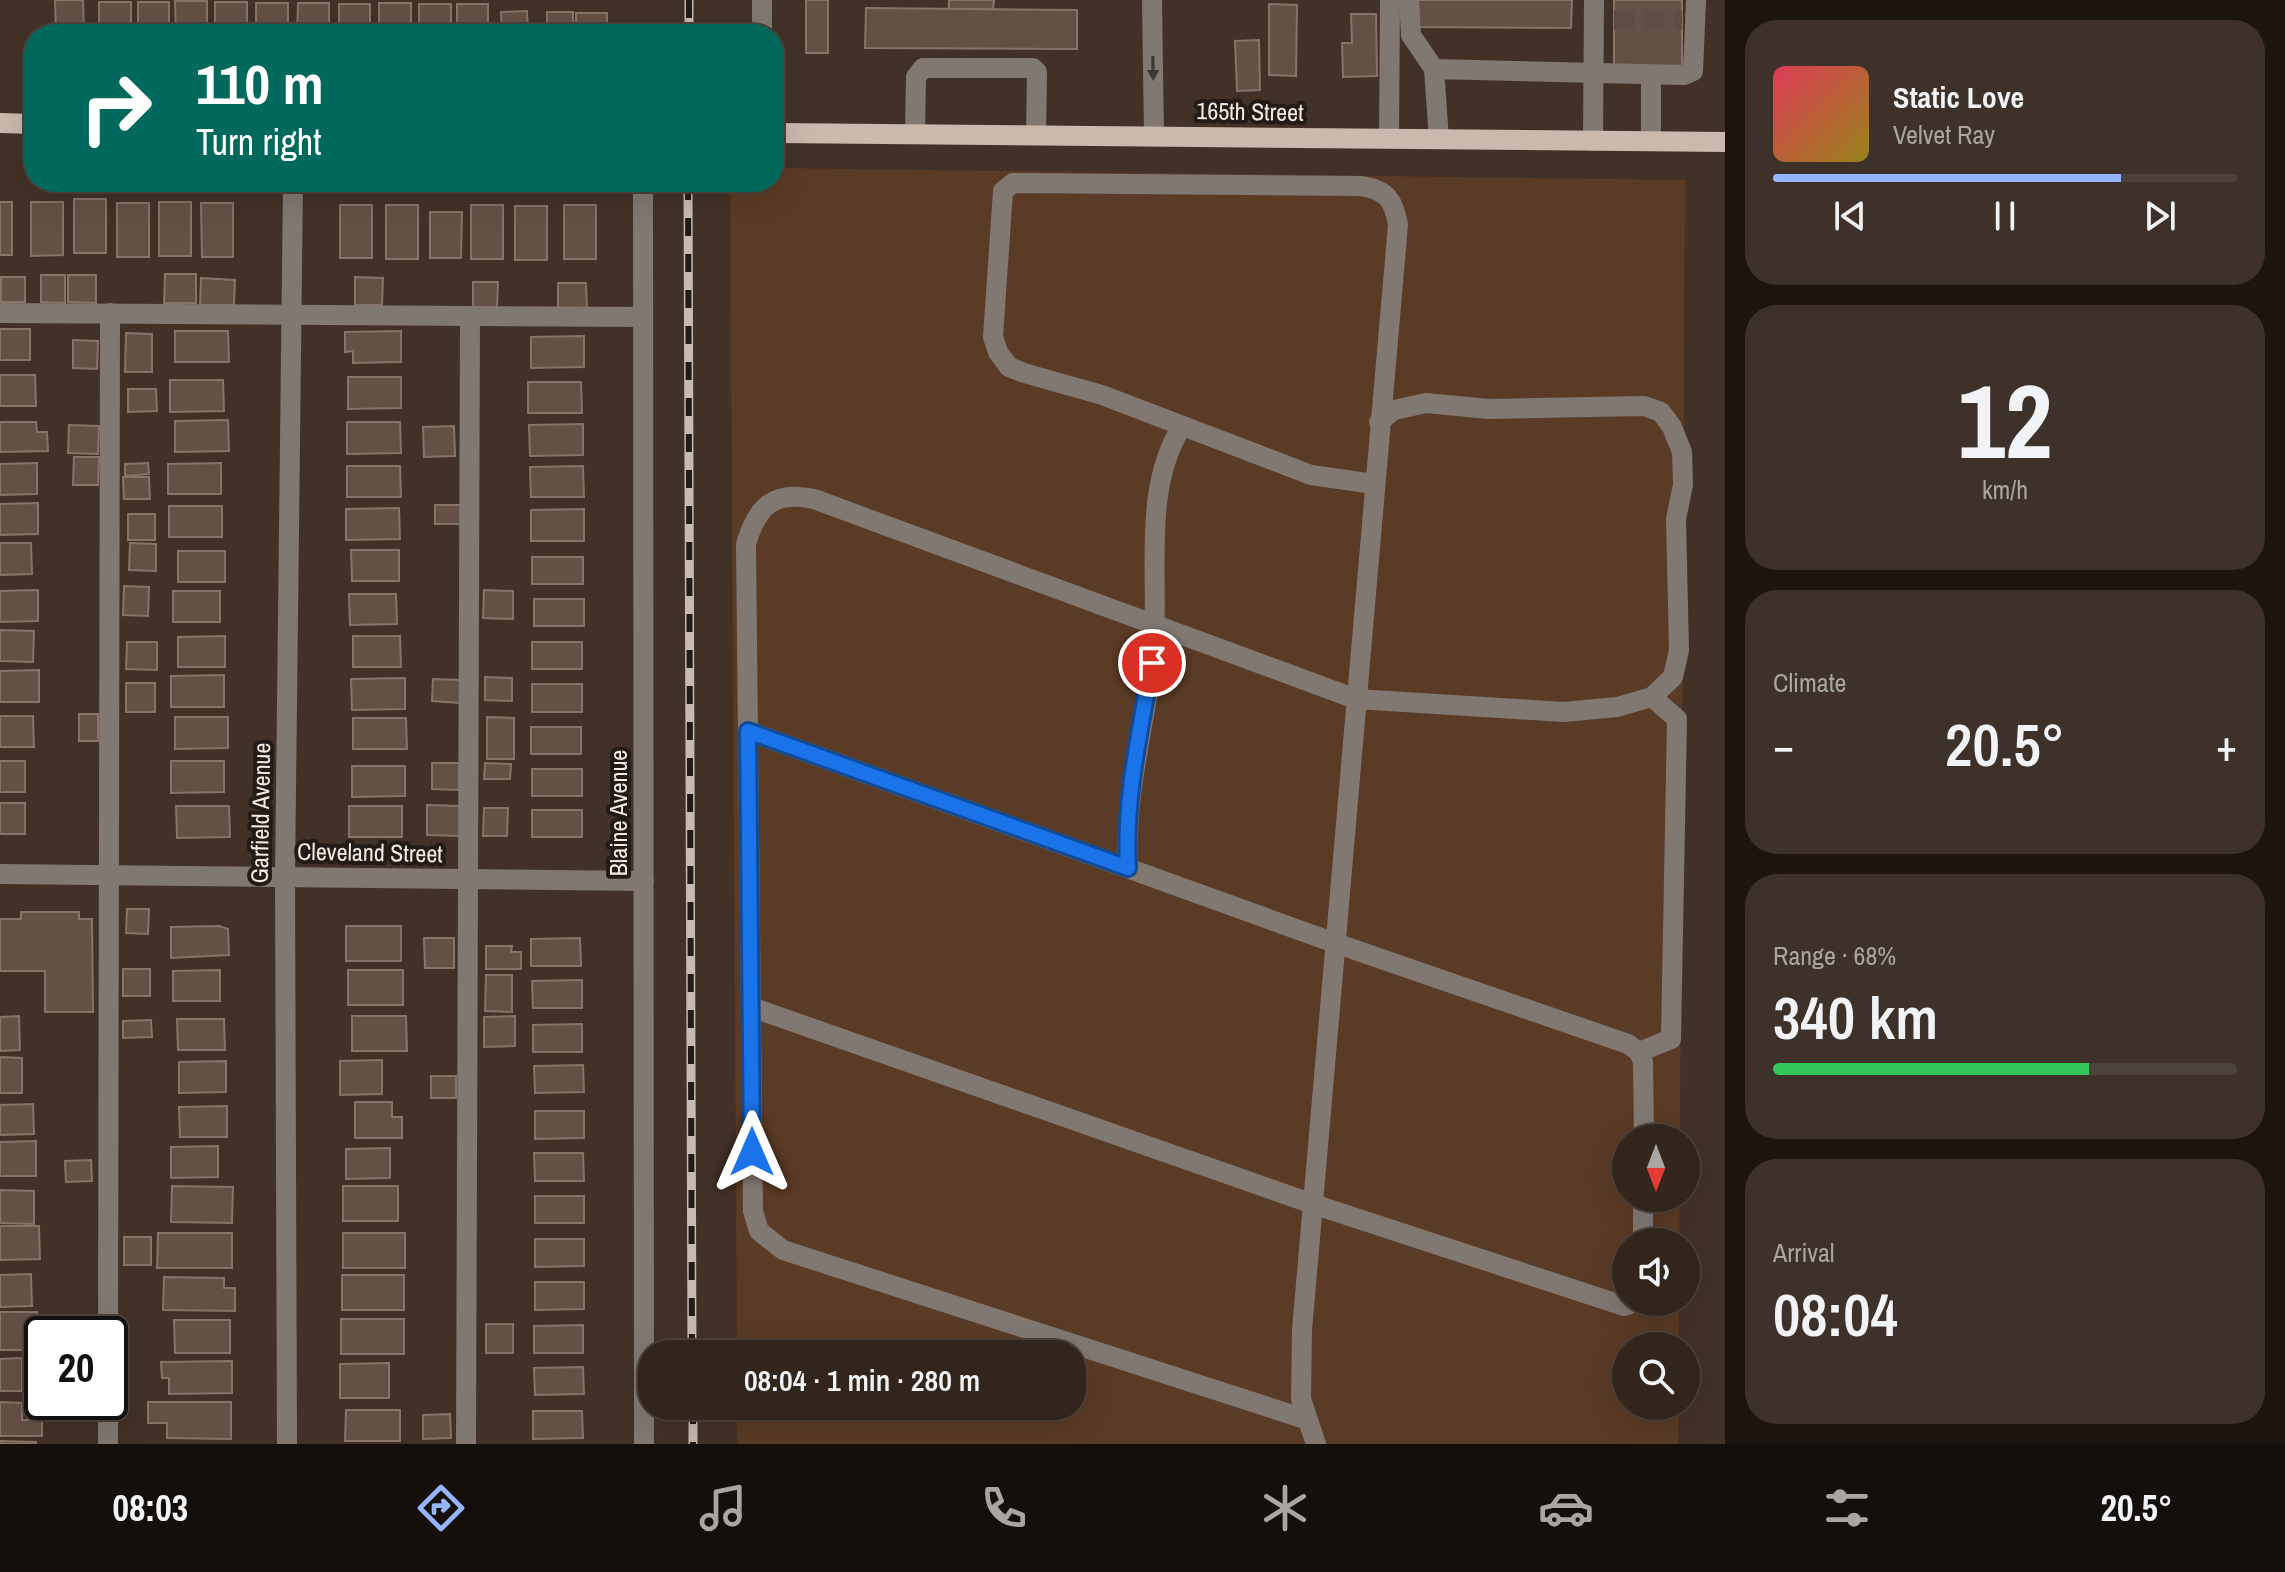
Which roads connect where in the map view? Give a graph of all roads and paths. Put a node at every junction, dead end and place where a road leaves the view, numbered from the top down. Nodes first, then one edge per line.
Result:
1 (762, 0) edge
2 (1152, 0) edge
3 (1390, 0) edge
4 (1409, 0) edge
5 (1691, 13) edge
6 (1601, 14) edge
7 (762, 24) edge
8 (1434, 69) junction
9 (1593, 73) junction
10 (1651, 75) junction
11 (0, 123) edge
12 (24, 124) edge
13 (784, 133) edge
14 (915, 134) junction
15 (1036, 135) junction
16 (1154, 136) junction
17 (1389, 138) junction
18 (1439, 139) junction
19 (1593, 141) junction
20 (1651, 141) junction
21 (1725, 142) edge
22 (293, 192) edge
23 (643, 192) edge
24 (0, 313) edge
25 (110, 313) junction
26 (292, 315) junction
27 (470, 316) junction
28 (643, 317) junction
29 (1379, 422) junction
30 (1182, 426) junction
31 (1374, 484) junction
32 (1155, 625) junction
33 (1652, 697) junction
34 (1356, 699) junction
35 (748, 731) junction
36 (1128, 868) junction
37 (0, 874) edge
38 (108, 876) junction
39 (285, 877) junction
40 (468, 879) junction
41 (644, 881) junction
42 (1335, 943) junction
43 (751, 1007) junction
44 (1639, 1052) junction
45 (1644, 1124) edge
46 (1313, 1204) junction
47 (1612, 1302) edge
48 (108, 1316) edge
49 (1305, 1419) junction
50 (108, 1420) edge
51 (108, 1444) edge
52 (287, 1444) edge
53 (466, 1444) edge
54 (644, 1444) edge
55 (1316, 1444) edge

1 - 7 street
2 -> 16 street
3 - 17 street
4 - 8 street
5 - 10 street
6 - 9 street
8 - 9 street
8 - 18 street
9 - 10 street
9 - 19 street
10 - 20 street
11 - 12 main road
13 - 14 main road, 165th Street
14 - 15 main road, 165th Street
14 - 15 street
15 - 16 main road, 165th Street
16 - 17 main road, 165th Street
17 - 18 main road, 165th Street
18 - 19 main road, 165th Street
19 - 20 main road, 165th Street
20 - 21 main road, 165th Street
22 - 26 street, Garfield Avenue
23 - 28 street, Blaine Avenue
24 - 25 street
25 - 26 street
25 - 38 street
26 - 27 street
26 - 39 street, Garfield Avenue
27 - 28 street
27 - 40 street
28 - 41 street, Blaine Avenue
29 - 30 street
29 - 31 street
29 - 33 street
30 - 31 street
30 - 32 street
31 - 34 street
32 - 34 street
32 - 35 street
32 - 36 street
33 - 34 street
33 - 44 street
34 - 42 street
35 - 36 street
35 - 43 street
36 - 42 street
37 - 38 street, Cleveland Street
38 - 39 street, Cleveland Street
38 - 48 street
39 - 40 street, Cleveland Street
39 - 52 street, Garfield Avenue
40 - 41 street, Cleveland Street
40 - 53 street
41 - 54 street, Blaine Avenue
42 - 44 street
42 - 46 street
43 - 46 street
43 - 49 street
44 - 45 street
46 - 47 street
46 - 49 street
49 - 55 street
50 - 51 street

